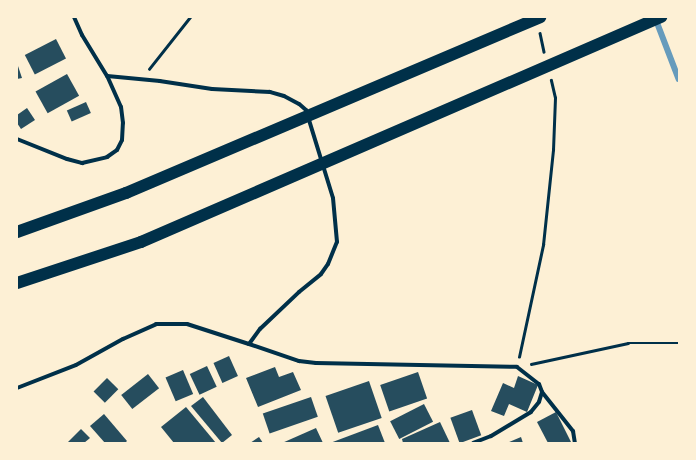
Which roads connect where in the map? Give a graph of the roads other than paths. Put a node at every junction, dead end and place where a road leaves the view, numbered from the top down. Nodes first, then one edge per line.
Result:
1 (74, 17) edge
2 (540, 17) edge
3 (661, 17) edge
4 (107, 76) junction
5 (17, 138) edge
6 (17, 232) edge
7 (17, 283) edge
8 (249, 344) junction
9 (17, 388) edge
10 (542, 392) junction
11 (473, 443) edge
12 (575, 443) edge

1 - 4 street
2 - 6 highway
3 - 7 highway
4 - 5 street
4 - 8 street
8 - 9 street
8 - 10 street
10 - 11 street
10 - 12 street

